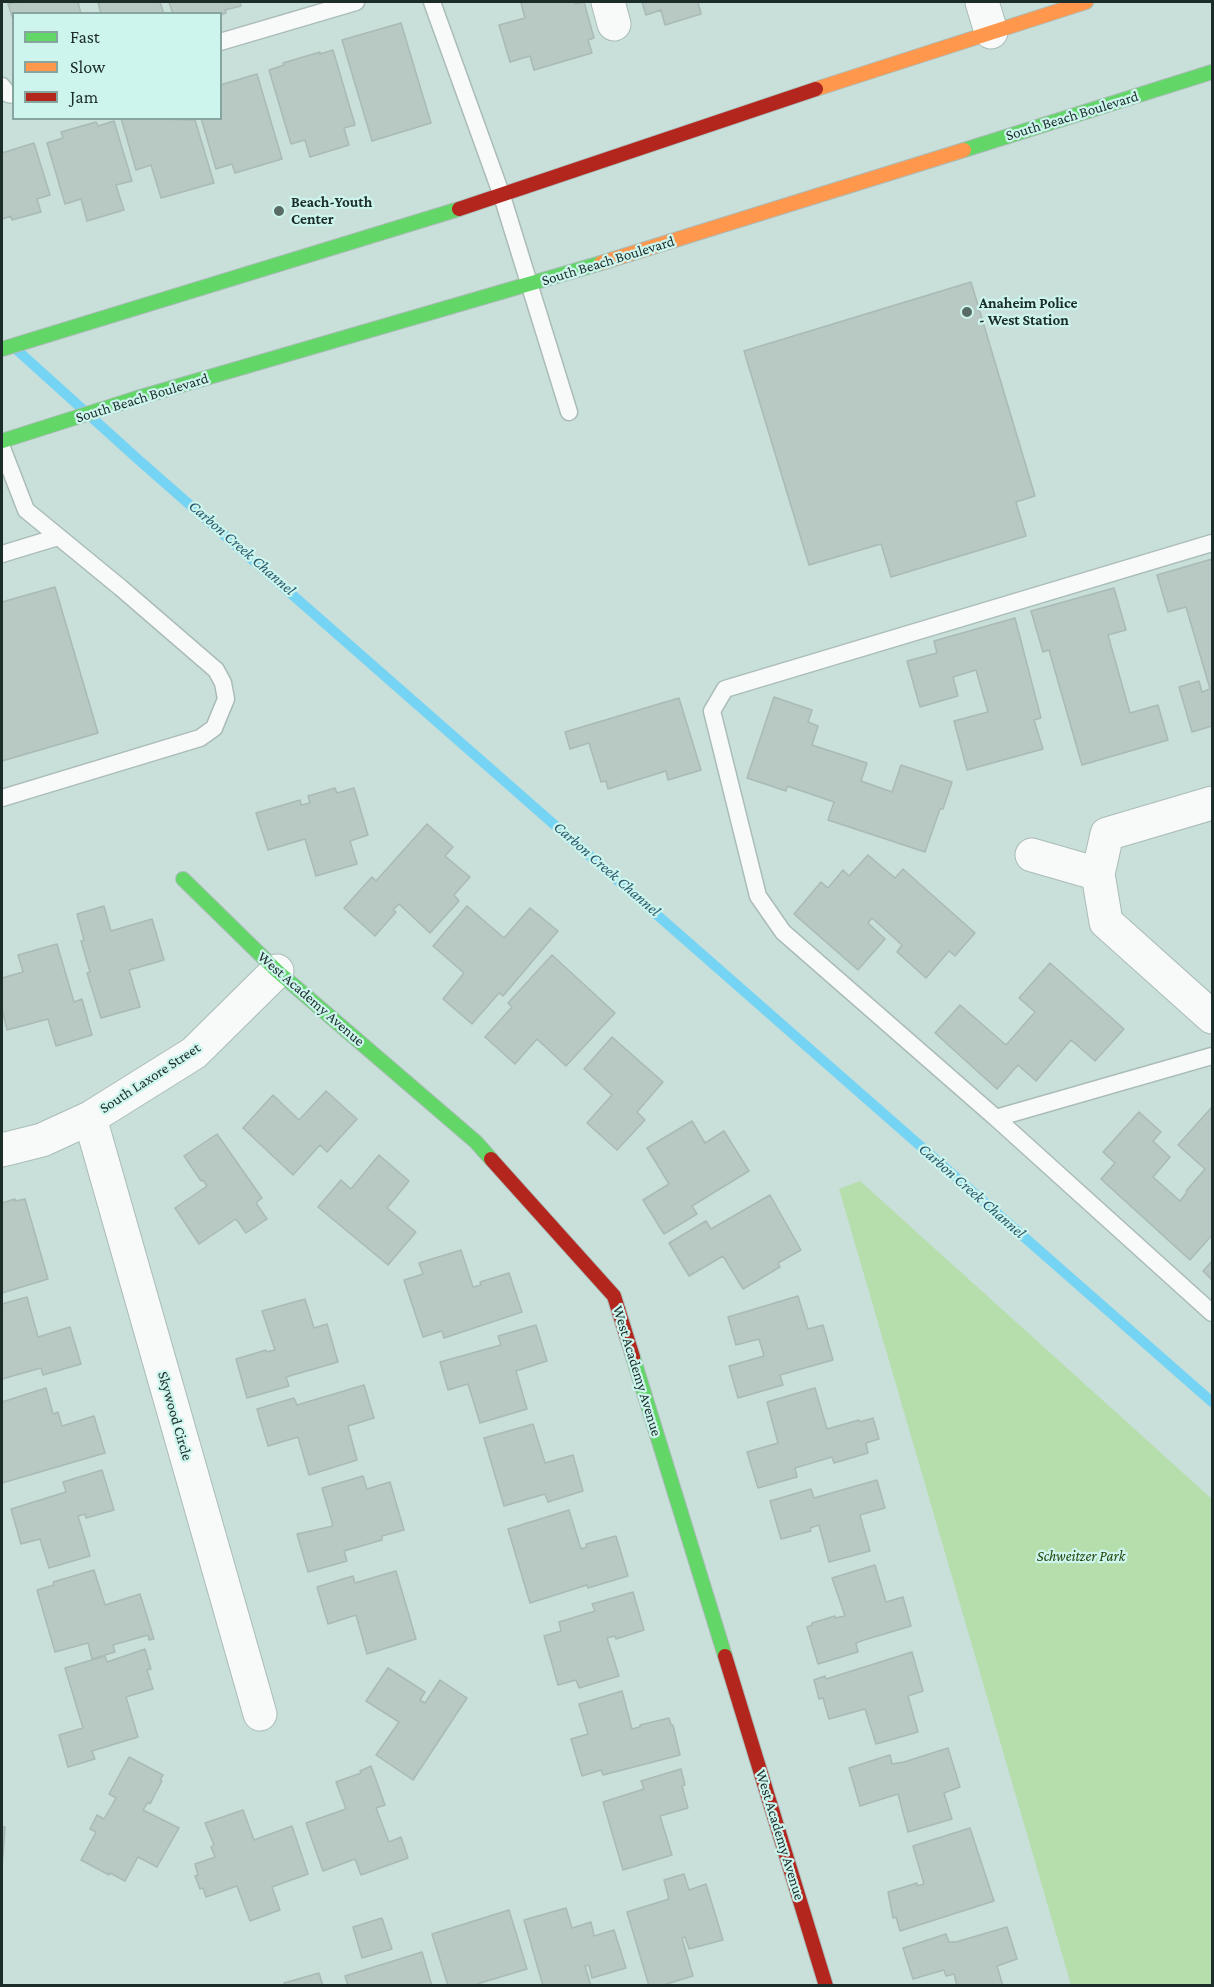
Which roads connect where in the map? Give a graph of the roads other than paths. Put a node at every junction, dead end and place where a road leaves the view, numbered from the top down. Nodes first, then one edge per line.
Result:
1 (356, 2) edge
2 (432, 2) edge
3 (1086, 2) edge
4 (987, 16) edge
5 (222, 41) edge
6 (1212, 72) edge
7 (502, 196) junction
8 (530, 285) junction
9 (2, 349) edge
10 (569, 412) dead end
11 (2, 441) edge
12 (2, 448) edge
13 (58, 537) junction
14 (1212, 543) edge
15 (2, 554) edge
16 (2, 798) edge
17 (1212, 803) edge
18 (1032, 855) dead end
19 (1098, 874) junction
20 (183, 879) dead end
21 (277, 972) junction
22 (1212, 1017) edge
23 (1212, 1056) edge
24 (90, 1118) junction
25 (996, 1118) junction
26 (2, 1150) edge
27 (1212, 1313) edge
28 (260, 1714) dead end
29 (826, 1986) edge

1 - 5 lane
2 - 7 lane
3 - 4 main road
4 - 7 main road
6 - 8 main road, South Beach Boulevard
7 - 8 lane
7 - 9 main road
8 - 10 lane
8 - 11 main road, South Beach Boulevard
12 - 13 lane
13 - 15 lane
13 - 16 lane
14 - 25 lane
17 - 19 street
18 - 19 street
19 - 22 street
20 - 21 main road, West Academy Avenue
21 - 24 street, South Laxore Street
21 - 29 main road, West Academy Avenue
23 - 25 lane
24 - 26 street, South Laxore Street
24 - 28 street, Skywood Circle
25 - 27 lane

